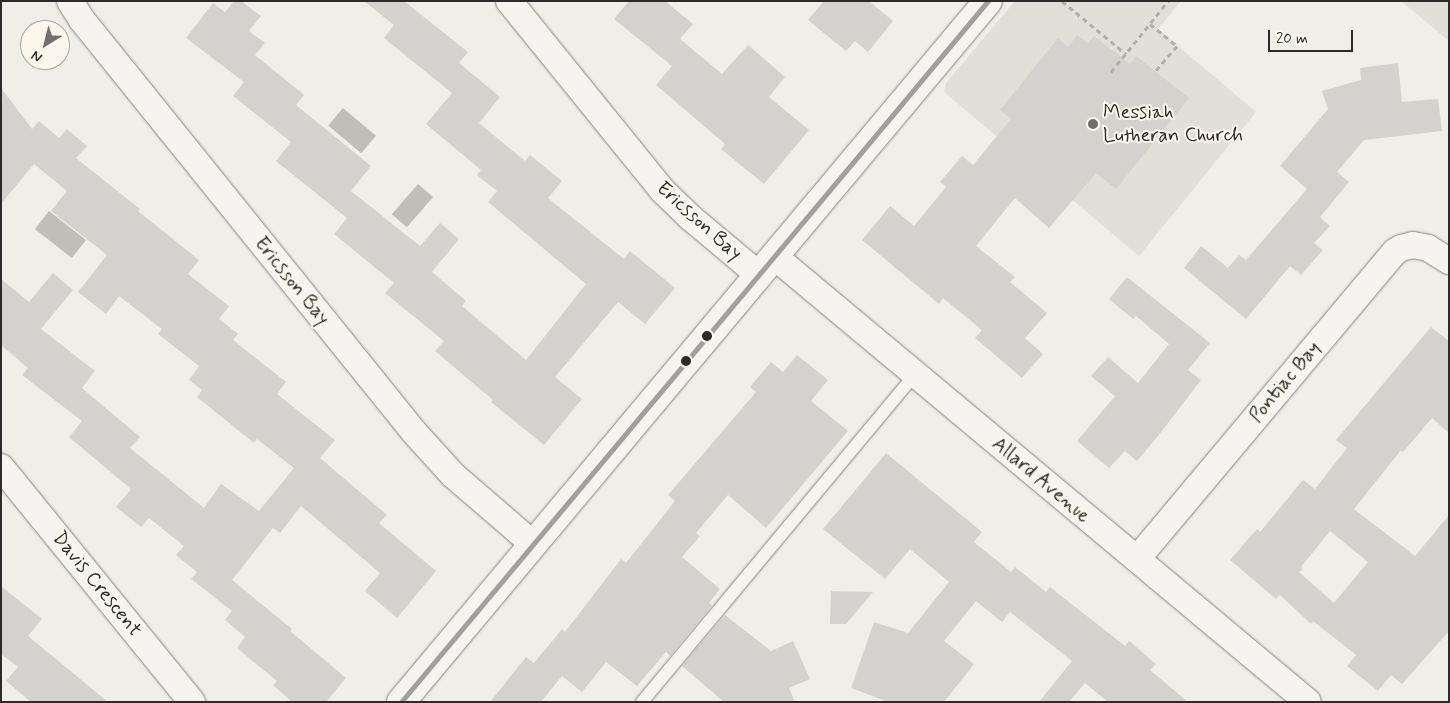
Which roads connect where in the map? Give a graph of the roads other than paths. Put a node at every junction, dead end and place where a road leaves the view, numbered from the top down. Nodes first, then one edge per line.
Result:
1 (70, 1) edge
2 (509, 1) edge
3 (984, 3) edge
4 (1449, 261) edge
5 (767, 266) junction
6 (915, 374) junction
7 (1, 467) edge
8 (533, 544) junction
9 (1137, 559) junction
10 (192, 702) edge
11 (401, 702) edge
12 (642, 702) edge
13 (1308, 702) edge

1 - 8 street, Ericsson Bay
2 - 5 street, Ericsson Bay
3 - 5 street
4 - 9 street, Pontiac Bay
5 - 6 street, Allard Avenue
5 - 8 street
6 - 9 street, Allard Avenue
6 - 12 lane
7 - 10 street, Davis Crescent
8 - 11 street
9 - 13 street, Allard Avenue

